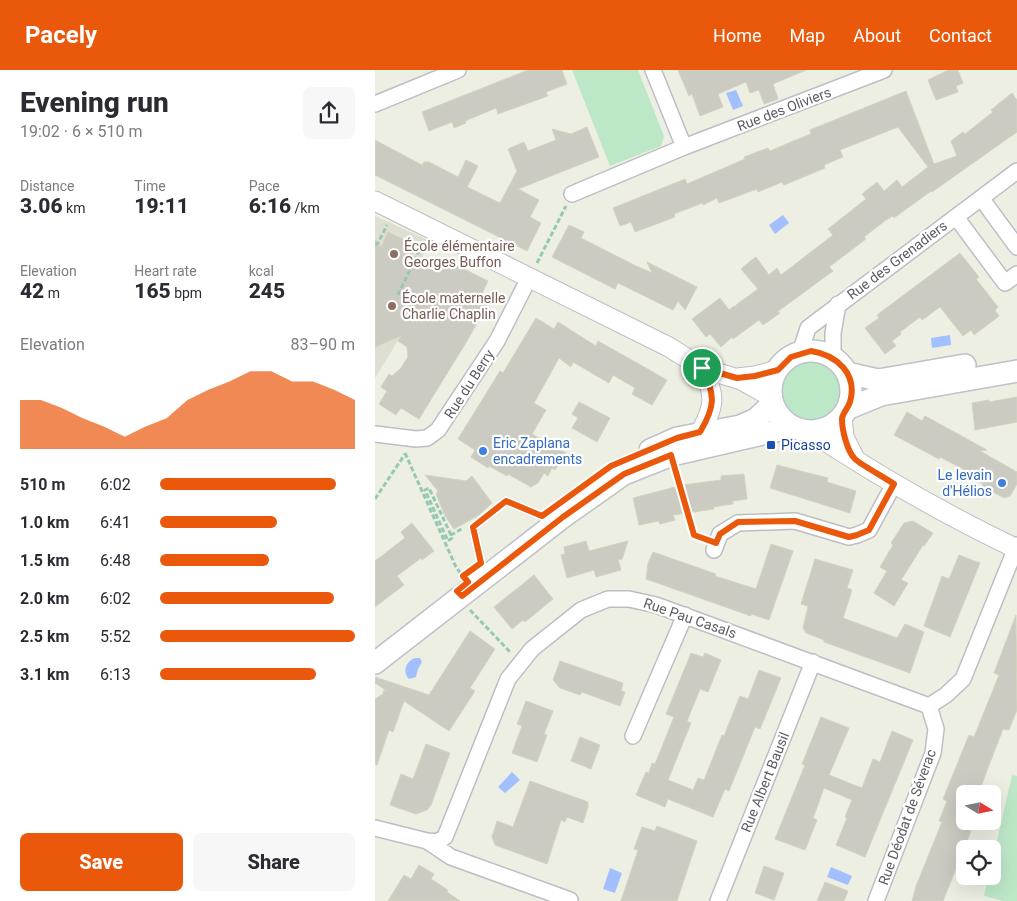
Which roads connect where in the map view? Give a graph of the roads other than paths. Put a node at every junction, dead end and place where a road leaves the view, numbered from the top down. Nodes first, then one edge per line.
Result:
1 (458, 70) edge
2 (653, 70) edge
3 (884, 70) edge
4 (375, 102) edge
5 (684, 147) junction
6 (1017, 171) edge
7 (572, 194) road end
8 (981, 198) junction
9 (375, 200) edge
10 (956, 216) junction
11 (1017, 247) edge
12 (1017, 274) edge
13 (529, 278) junction
14 (838, 304) junction
15 (800, 353) junction
16 (1017, 357) edge
17 (840, 365) junction
18 (702, 368) junction
19 (778, 370) junction
20 (1017, 371) edge
21 (737, 378) junction
22 (773, 400) junction
23 (844, 413) junction
24 (802, 429) junction
25 (700, 432) junction
26 (375, 434) edge
27 (855, 459) junction
28 (894, 484) junction
29 (542, 516) junction
30 (715, 547) road end
31 (1016, 548) edge
32 (481, 563) junction
33 (463, 586) junction
34 (685, 615) junction
35 (375, 645) edge
36 (813, 662) junction
37 (375, 663) edge
38 (929, 706) junction
39 (633, 736) dead end
40 (375, 828) edge
41 (427, 841) junction
42 (571, 900) edge
43 (717, 901) edge
44 (876, 901) edge

1 - 4 street
2 - 5 street
3 - 5 street, Rue des Oliviers
5 - 7 street, Rue des Oliviers
6 - 8 street, Rue des Grenadiers
8 - 10 street, Rue des Grenadiers
8 - 11 street
9 - 13 street
10 - 12 street, Rue des Grenadiers
10 - 14 street, Rue des Grenadiers
13 - 18 street
13 - 26 street, Rue du Berry
14 - 15 street, Rue des Grenadiers
14 - 17 street, Rue des Grenadiers
15 - 17 main road
15 - 19 main road
16 - 17 main road
17 - 23 main road
18 - 21 street
18 - 25 street
19 - 21 street
19 - 22 main road
20 - 23 main road
21 - 22 street
22 - 24 main road
22 - 25 main road
23 - 24 main road
23 - 27 street
24 - 27 street
24 - 33 main road
25 - 29 main road
27 - 28 street
28 - 30 street
28 - 31 street
29 - 32 main road
29 - 32 lane
31 - 38 street
32 - 33 main road
33 - 35 main road
33 - 37 main road
34 - 36 street, Rue Pau Casals
34 - 39 street
34 - 41 street, Rue Pau Casals
36 - 38 street, Rue Pau Casals
36 - 43 street, Rue Albert Bausil
38 - 44 street, Rue Déodat de Séverac
40 - 41 street
41 - 42 street

